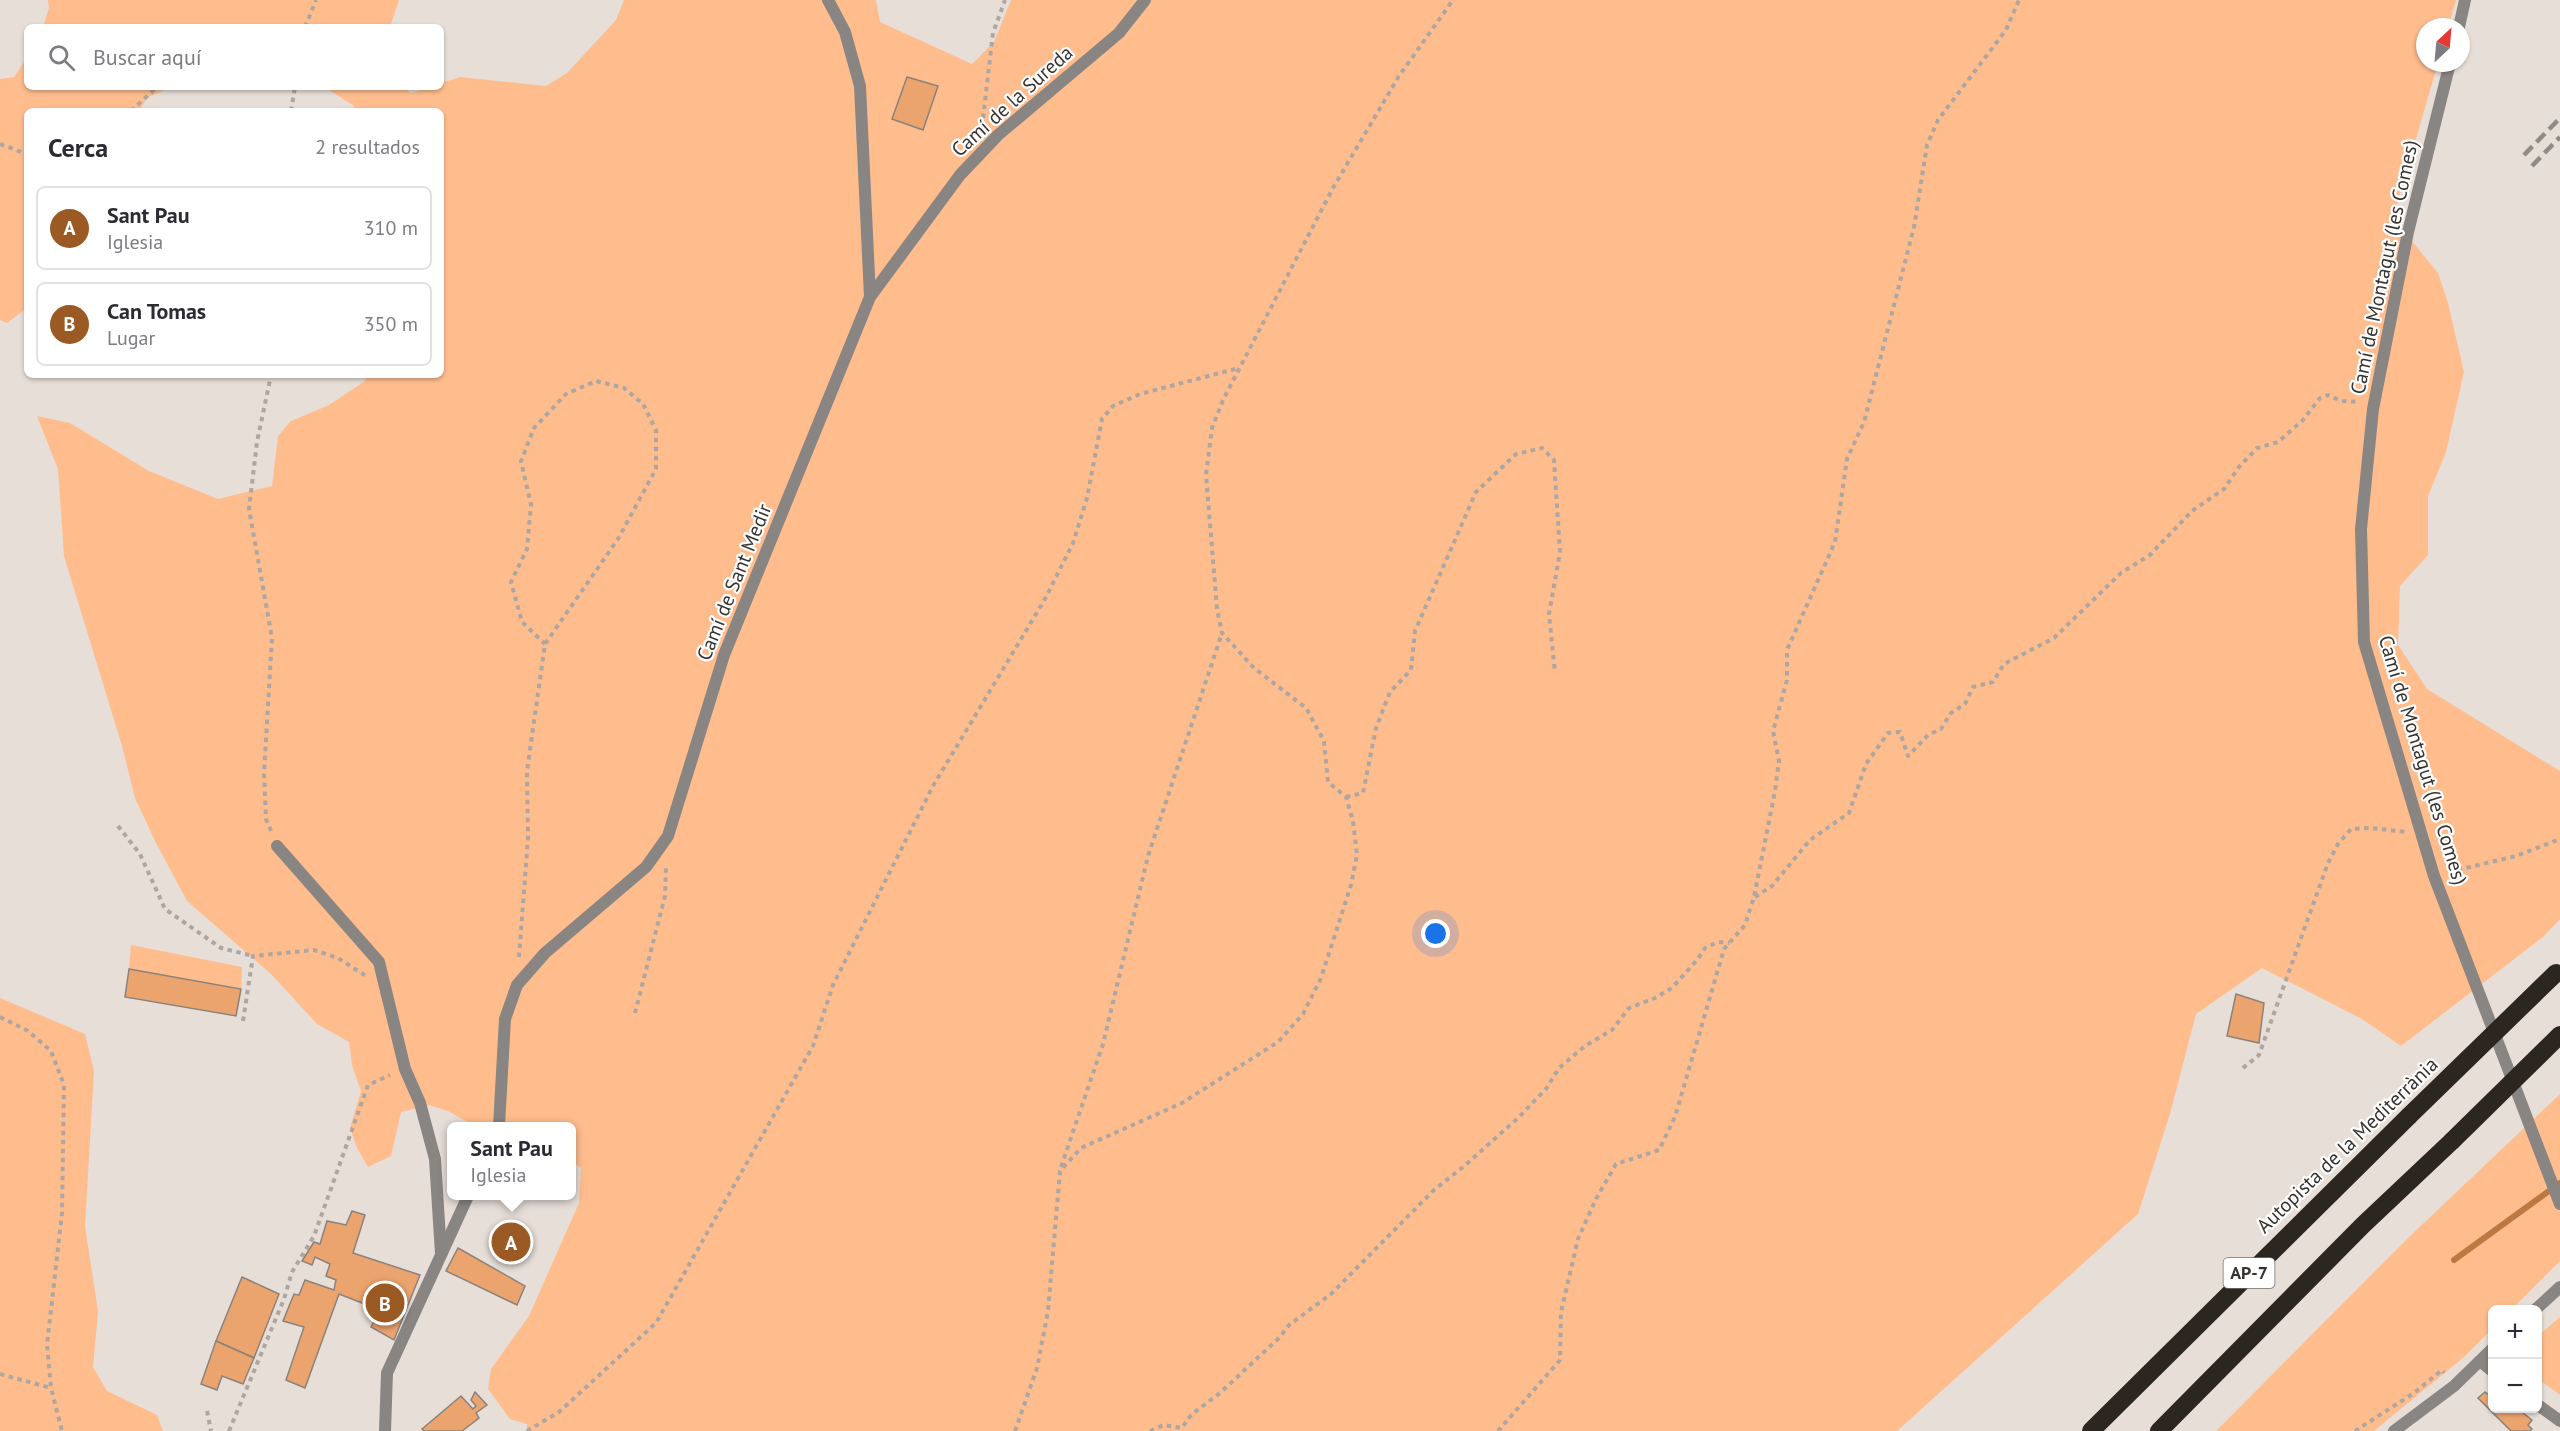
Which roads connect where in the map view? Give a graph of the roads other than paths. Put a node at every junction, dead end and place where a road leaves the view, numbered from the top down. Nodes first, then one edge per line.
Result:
1 (828, 0) edge
2 (1145, 0) edge
3 (2465, 0) edge
4 (2461, 18) edge
5 (2448, 72) edge
6 (870, 297) junction
7 (277, 846) road end
8 (2558, 971) edge
9 (2560, 1035) edge
10 (499, 1122) edge
11 (466, 1200) edge
12 (2560, 1204) edge
13 (441, 1254) junction
14 (2560, 1287) edge
15 (2540, 1305) edge
16 (2488, 1354) edge
17 (2480, 1361) junction
18 (2488, 1367) edge
19 (2542, 1408) edge
20 (2560, 1421) edge
21 (386, 1431) edge
22 (2091, 1431) edge
23 (2159, 1431) edge
24 (2394, 1431) edge

1 - 6 street, Camí de Sant Medir
2 - 6 street, Camí de la Sureda
3 - 4 street
5 - 12 street, Camí de Montagut (les Comes)
6 - 10 street, Camí de Sant Medir
7 - 13 street
8 - 22 highway, Autopista de la Mediterrània / AP-7, bridge
9 - 23 highway, AP-7, bridge
11 - 13 street
13 - 21 street
14 - 15 street
16 - 17 street
17 - 18 street
17 - 24 street
19 - 20 street

